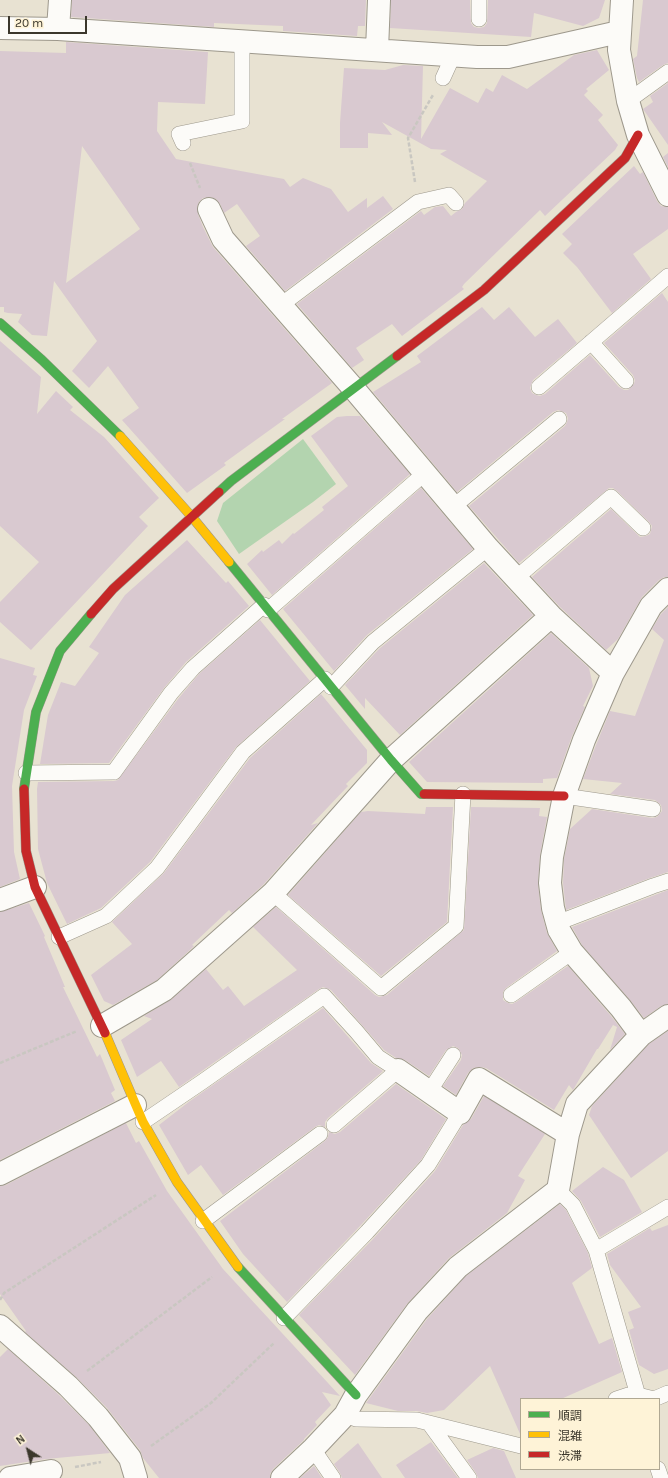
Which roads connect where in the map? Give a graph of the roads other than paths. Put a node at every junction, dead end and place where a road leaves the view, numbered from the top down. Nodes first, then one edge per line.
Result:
1 (60, 0) edge
2 (379, 0) edge
3 (479, 0) edge
4 (622, 0) edge
5 (480, 19) dead end
6 (0, 28) edge
7 (58, 29) junction
8 (619, 32) junction
9 (242, 42) junction
10 (378, 50) junction
11 (453, 56) junction
12 (668, 72) edge
13 (443, 78) road end
14 (628, 101) junction
15 (638, 135) junction
16 (182, 143) road end
17 (668, 195) edge
18 (456, 203) dead end
19 (208, 208) road end
20 (668, 276) edge
21 (281, 306) junction
22 (0, 323) edge
23 (591, 342) junction
24 (626, 381) dead end
25 (539, 386) dead end
26 (354, 389) junction
27 (559, 418) dead end
28 (425, 473) junction
29 (453, 507) junction
30 (192, 517) junction
31 (643, 528) dead end
32 (488, 548) junction
33 (516, 578) junction
34 (668, 590) edge
35 (266, 607) junction
36 (551, 616) junction
37 (613, 673) junction
38 (328, 683) junction
39 (391, 760) junction
40 (26, 774) junction
41 (463, 794) junction
42 (564, 796) junction
43 (653, 809) dead end
44 (668, 881) edge
45 (35, 887) junction
46 (273, 893) junction
47 (0, 900) edge
48 (557, 924) junction
49 (59, 937) junction
50 (572, 952) junction
51 (511, 995) dead end
52 (668, 1016) edge
53 (101, 1024) junction
54 (641, 1034) junction
55 (453, 1055) dead end
56 (398, 1070) junction
57 (429, 1092) junction
58 (460, 1113) junction
59 (139, 1114) junction
60 (334, 1125) dead end
61 (320, 1134) dead end
62 (568, 1134) junction
63 (0, 1174) edge
64 (558, 1190) junction
65 (668, 1208) edge
66 (203, 1221) junction
67 (596, 1250) junction
68 (288, 1322) junction
69 (0, 1326) edge
70 (668, 1393) edge
71 (356, 1395) junction
72 (638, 1397) edge
73 (619, 1398) edge
74 (656, 1398) edge
75 (345, 1415) junction
76 (429, 1423) junction
77 (520, 1446) edge
78 (313, 1449) junction
79 (60, 1469) road end
80 (10, 1478) edge
81 (136, 1478) edge
82 (282, 1478) edge
83 (332, 1478) edge
84 (469, 1478) edge

1 - 7 street
2 - 10 street
3 - 5 lane
4 - 8 street
6 - 7 street
7 - 9 street
8 - 11 street
8 - 14 street
9 - 10 street
9 - 16 lane
10 - 11 street
11 - 13 lane
12 - 14 lane
14 - 15 street
15 - 17 street
15 - 26 street
18 - 21 lane
19 - 21 street
20 - 23 lane
21 - 26 street
22 - 30 street
23 - 24 lane
23 - 25 lane
26 - 28 street
26 - 30 street
27 - 29 lane
28 - 29 street
28 - 35 lane
29 - 32 street
30 - 35 street
30 - 40 street
31 - 33 lane
32 - 33 street
32 - 38 lane
33 - 36 street
34 - 37 street
35 - 38 street
35 - 40 lane
36 - 37 street
36 - 39 street
37 - 42 street
38 - 39 street
38 - 49 lane
39 - 41 street
39 - 46 street
40 - 45 street
41 - 42 street
41 - 46 lane
42 - 43 lane
42 - 48 street
44 - 48 lane
45 - 47 street
45 - 49 street
46 - 53 street
48 - 50 street
49 - 53 street
50 - 51 lane
50 - 54 street
52 - 54 street
53 - 59 street
54 - 62 street
55 - 57 lane
56 - 57 street
56 - 59 lane
56 - 60 lane
57 - 58 street
58 - 62 street
58 - 68 lane
59 - 63 street
59 - 66 street
61 - 66 lane
62 - 64 street
64 - 67 lane
64 - 71 street
65 - 67 lane
66 - 68 street
67 - 72 lane
68 - 71 street
69 - 81 street
70 - 74 lane
71 - 75 street
72 - 73 lane
75 - 76 lane
75 - 78 street
76 - 77 lane
76 - 84 lane
78 - 82 street
78 - 83 lane
79 - 80 street

